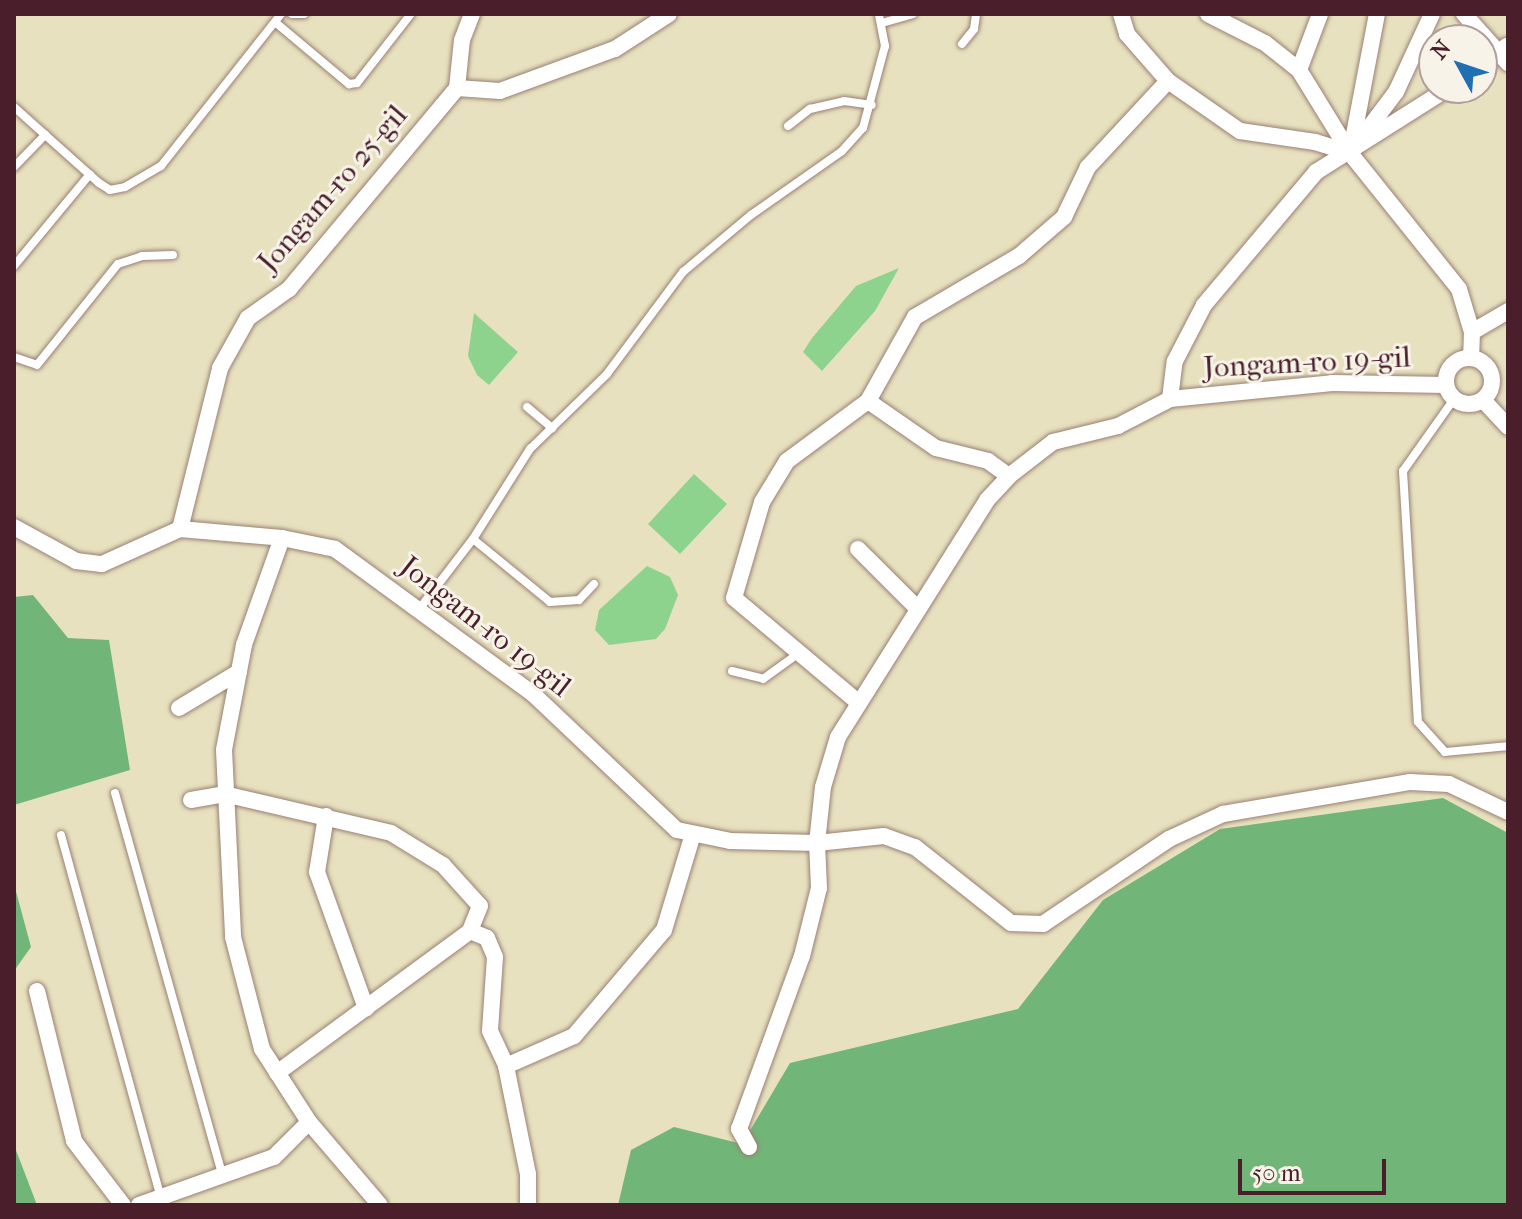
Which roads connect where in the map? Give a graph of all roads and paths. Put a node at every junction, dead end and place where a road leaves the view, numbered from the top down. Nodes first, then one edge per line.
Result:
1 (292, 14) edge
2 (304, 14) edge
3 (411, 14) edge
4 (472, 14) edge
5 (669, 14) edge
6 (913, 14) edge
7 (976, 14) edge
8 (1121, 14) edge
9 (1208, 14) edge
10 (1320, 14) edge
11 (1377, 14) edge
12 (1432, 14) edge
13 (1464, 14) edge
14 (278, 18) edge
15 (880, 19) edge
16 (962, 44) dead end
17 (1505, 53) edge
18 (1299, 70) junction
19 (1168, 81) junction
20 (457, 88) junction
21 (1425, 104) edge
22 (872, 105) junction
23 (14, 107) edge
24 (788, 126) dead end
25 (45, 135) junction
26 (1350, 153) junction
27 (14, 167) edge
28 (90, 174) junction
29 (173, 255) dead end
30 (14, 266) edge
31 (1508, 311) edge
32 (1472, 332) junction
33 (14, 357) edge
34 (1471, 357) junction
35 (1450, 392) junction
36 (1170, 399) junction
37 (1483, 400) junction
38 (868, 401) junction
39 (527, 407) dead end
40 (1508, 427) edge
41 (552, 428) junction
42 (1009, 476) junction
43 (14, 527) edge
44 (180, 529) junction
45 (282, 538) junction
46 (473, 539) junction
47 (858, 549) dead end
48 (594, 584) dead end
49 (420, 608) junction
50 (918, 609) junction
51 (800, 653) junction
52 (732, 671) dead end
53 (239, 672) junction
54 (859, 703) junction
55 (179, 708) dead end
56 (1508, 746) edge
57 (115, 793) dead end
58 (224, 794) junction
59 (191, 800) dead end
60 (1508, 812) edge
61 (326, 816) junction
62 (693, 834) junction
63 (61, 835) dead end
64 (817, 843) junction
65 (470, 931) junction
66 (37, 991) dead end
67 (366, 1008) junction
68 (506, 1066) junction
69 (277, 1073) junction
70 (309, 1122) junction
71 (749, 1147) dead end
72 (223, 1176) junction
73 (161, 1198) junction
74 (123, 1205) edge
75 (139, 1205) edge
76 (380, 1205) edge
77 (528, 1205) edge

1 - 2 lane
3 - 14 lane
4 - 20 street
5 - 20 street
6 - 15 lane
7 - 16 lane
8 - 19 street
9 - 18 street
10 - 18 street
11 - 26 street
12 - 26 street
13 - 17 street
14 - 28 lane
15 - 22 lane
18 - 26 street
19 - 26 street
19 - 38 street
20 - 44 street, Jongam-ro 25-gil
21 - 26 street, Jongam-ro 19-gil
22 - 24 lane
22 - 41 lane
23 - 25 lane
25 - 27 lane
25 - 28 lane
26 - 32 street
26 - 36 street, Jongam-ro 19-gil
28 - 30 lane
29 - 33 lane
31 - 32 street
32 - 34 street
34 - 35 street
34 - 37 street
35 - 36 street, Jongam-ro 19-gil
35 - 37 street
35 - 56 lane
36 - 42 street, Jongam-ro 19-gil
37 - 40 street
38 - 42 street
38 - 51 street
39 - 41 lane
41 - 46 lane
42 - 50 street, Jongam-ro 19-gil
43 - 44 street
44 - 45 street, Jongam-ro 19-gil
45 - 49 street, Jongam-ro 19-gil
45 - 53 street
46 - 48 lane
46 - 49 lane
47 - 50 street
49 - 62 street, Jongam-ro 19-gil
50 - 54 street, Jongam-ro 19-gil
51 - 52 lane
51 - 54 street
53 - 55 street
53 - 58 street
54 - 64 street, Jongam-ro 19-gil
57 - 72 lane
58 - 59 street
58 - 61 street
58 - 69 street
60 - 64 street
61 - 65 street
61 - 67 street
62 - 64 street, Jongam-ro 19-gil
62 - 68 street
63 - 73 lane
64 - 71 street, Jongam-ro 19-gil
65 - 67 street
65 - 68 street
66 - 74 street
67 - 69 street
68 - 77 street
69 - 70 street
70 - 72 street
70 - 76 street
72 - 73 street
73 - 75 street

